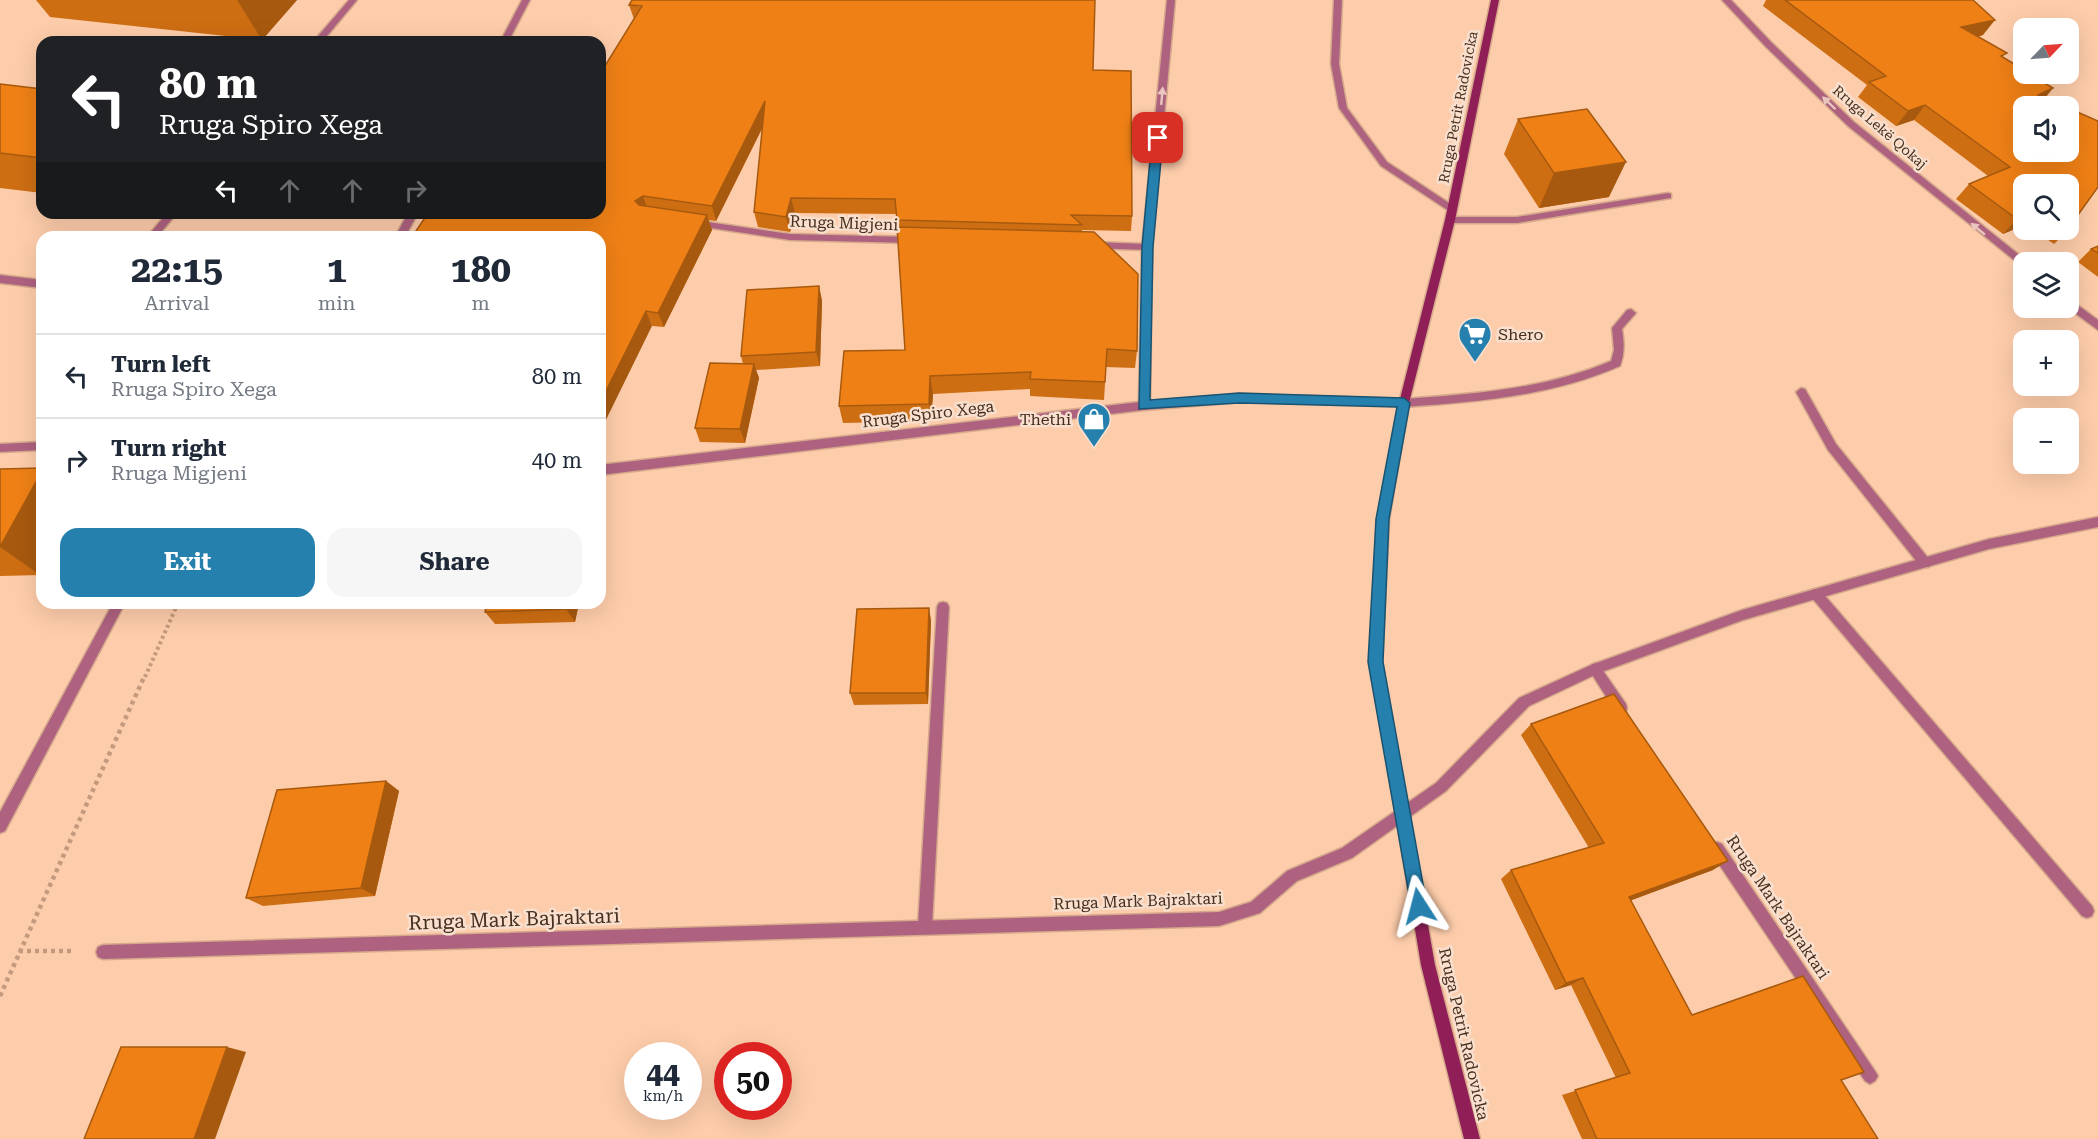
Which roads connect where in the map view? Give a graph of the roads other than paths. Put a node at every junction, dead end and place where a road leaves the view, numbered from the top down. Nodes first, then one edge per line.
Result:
1 (353, 0) edge
2 (526, 0) edge
3 (1171, 0) edge
4 (1338, 0) edge
5 (1495, 0) edge
6 (1726, 0) edge
7 (322, 36) edge
8 (507, 36) edge
9 (1668, 196) dead end
10 (1451, 214) junction
11 (167, 219) edge
12 (683, 221) edge
13 (157, 231) edge
14 (921, 241) edge
15 (1076, 245) edge
16 (1148, 247) junction
17 (2013, 256) edge
18 (0, 279) edge
19 (36, 283) edge
20 (2079, 311) edge
21 (1631, 313) dead end
22 (2098, 326) edge
23 (1801, 392) dead end
24 (1404, 403) junction
25 (1144, 405) junction
26 (36, 446) edge
27 (0, 448) edge
28 (606, 469) edge
29 (2098, 522) edge
30 (1925, 562) junction
31 (1816, 594) junction
32 (943, 607) dead end
33 (116, 609) edge
34 (1595, 669) junction
35 (1629, 718) edge
36 (1404, 813) junction
37 (0, 826) edge
38 (1709, 838) edge
39 (2087, 911) dead end
40 (925, 926) junction
41 (103, 952) road end
42 (1870, 1076) dead end
43 (1472, 1139) edge

1 - 7 street
2 - 8 street
16 -> 3 street
4 - 10 street
5 - 10 main road, Rruga Petrit Radovicka
17 -> 6 street, Rruga Lekë Qokaj
9 - 10 street
10 - 24 main road, Rruga Petrit Radovicka
11 - 13 street
12 - 14 street, Rruga Migjeni
15 - 16 street
16 - 25 street
18 - 19 street
20 - 22 street
21 - 24 street
23 - 30 street
24 - 25 street, Rruga Spiro Xega
24 - 36 main road, Rruga Petrit Radovicka
25 - 28 street, Rruga Spiro Xega
26 - 27 street
29 - 30 street, Rruga Mark Bajraktari
30 - 31 street, Rruga Mark Bajraktari
31 - 34 street, Rruga Mark Bajraktari
31 - 39 street
32 - 40 street
33 - 37 street
34 - 35 street
34 - 36 street, Rruga Mark Bajraktari
36 - 40 street, Rruga Mark Bajraktari
36 - 43 main road, Rruga Petrit Radovicka
38 - 42 street, Rruga Mark Bajraktari
40 - 41 street, Rruga Mark Bajraktari

